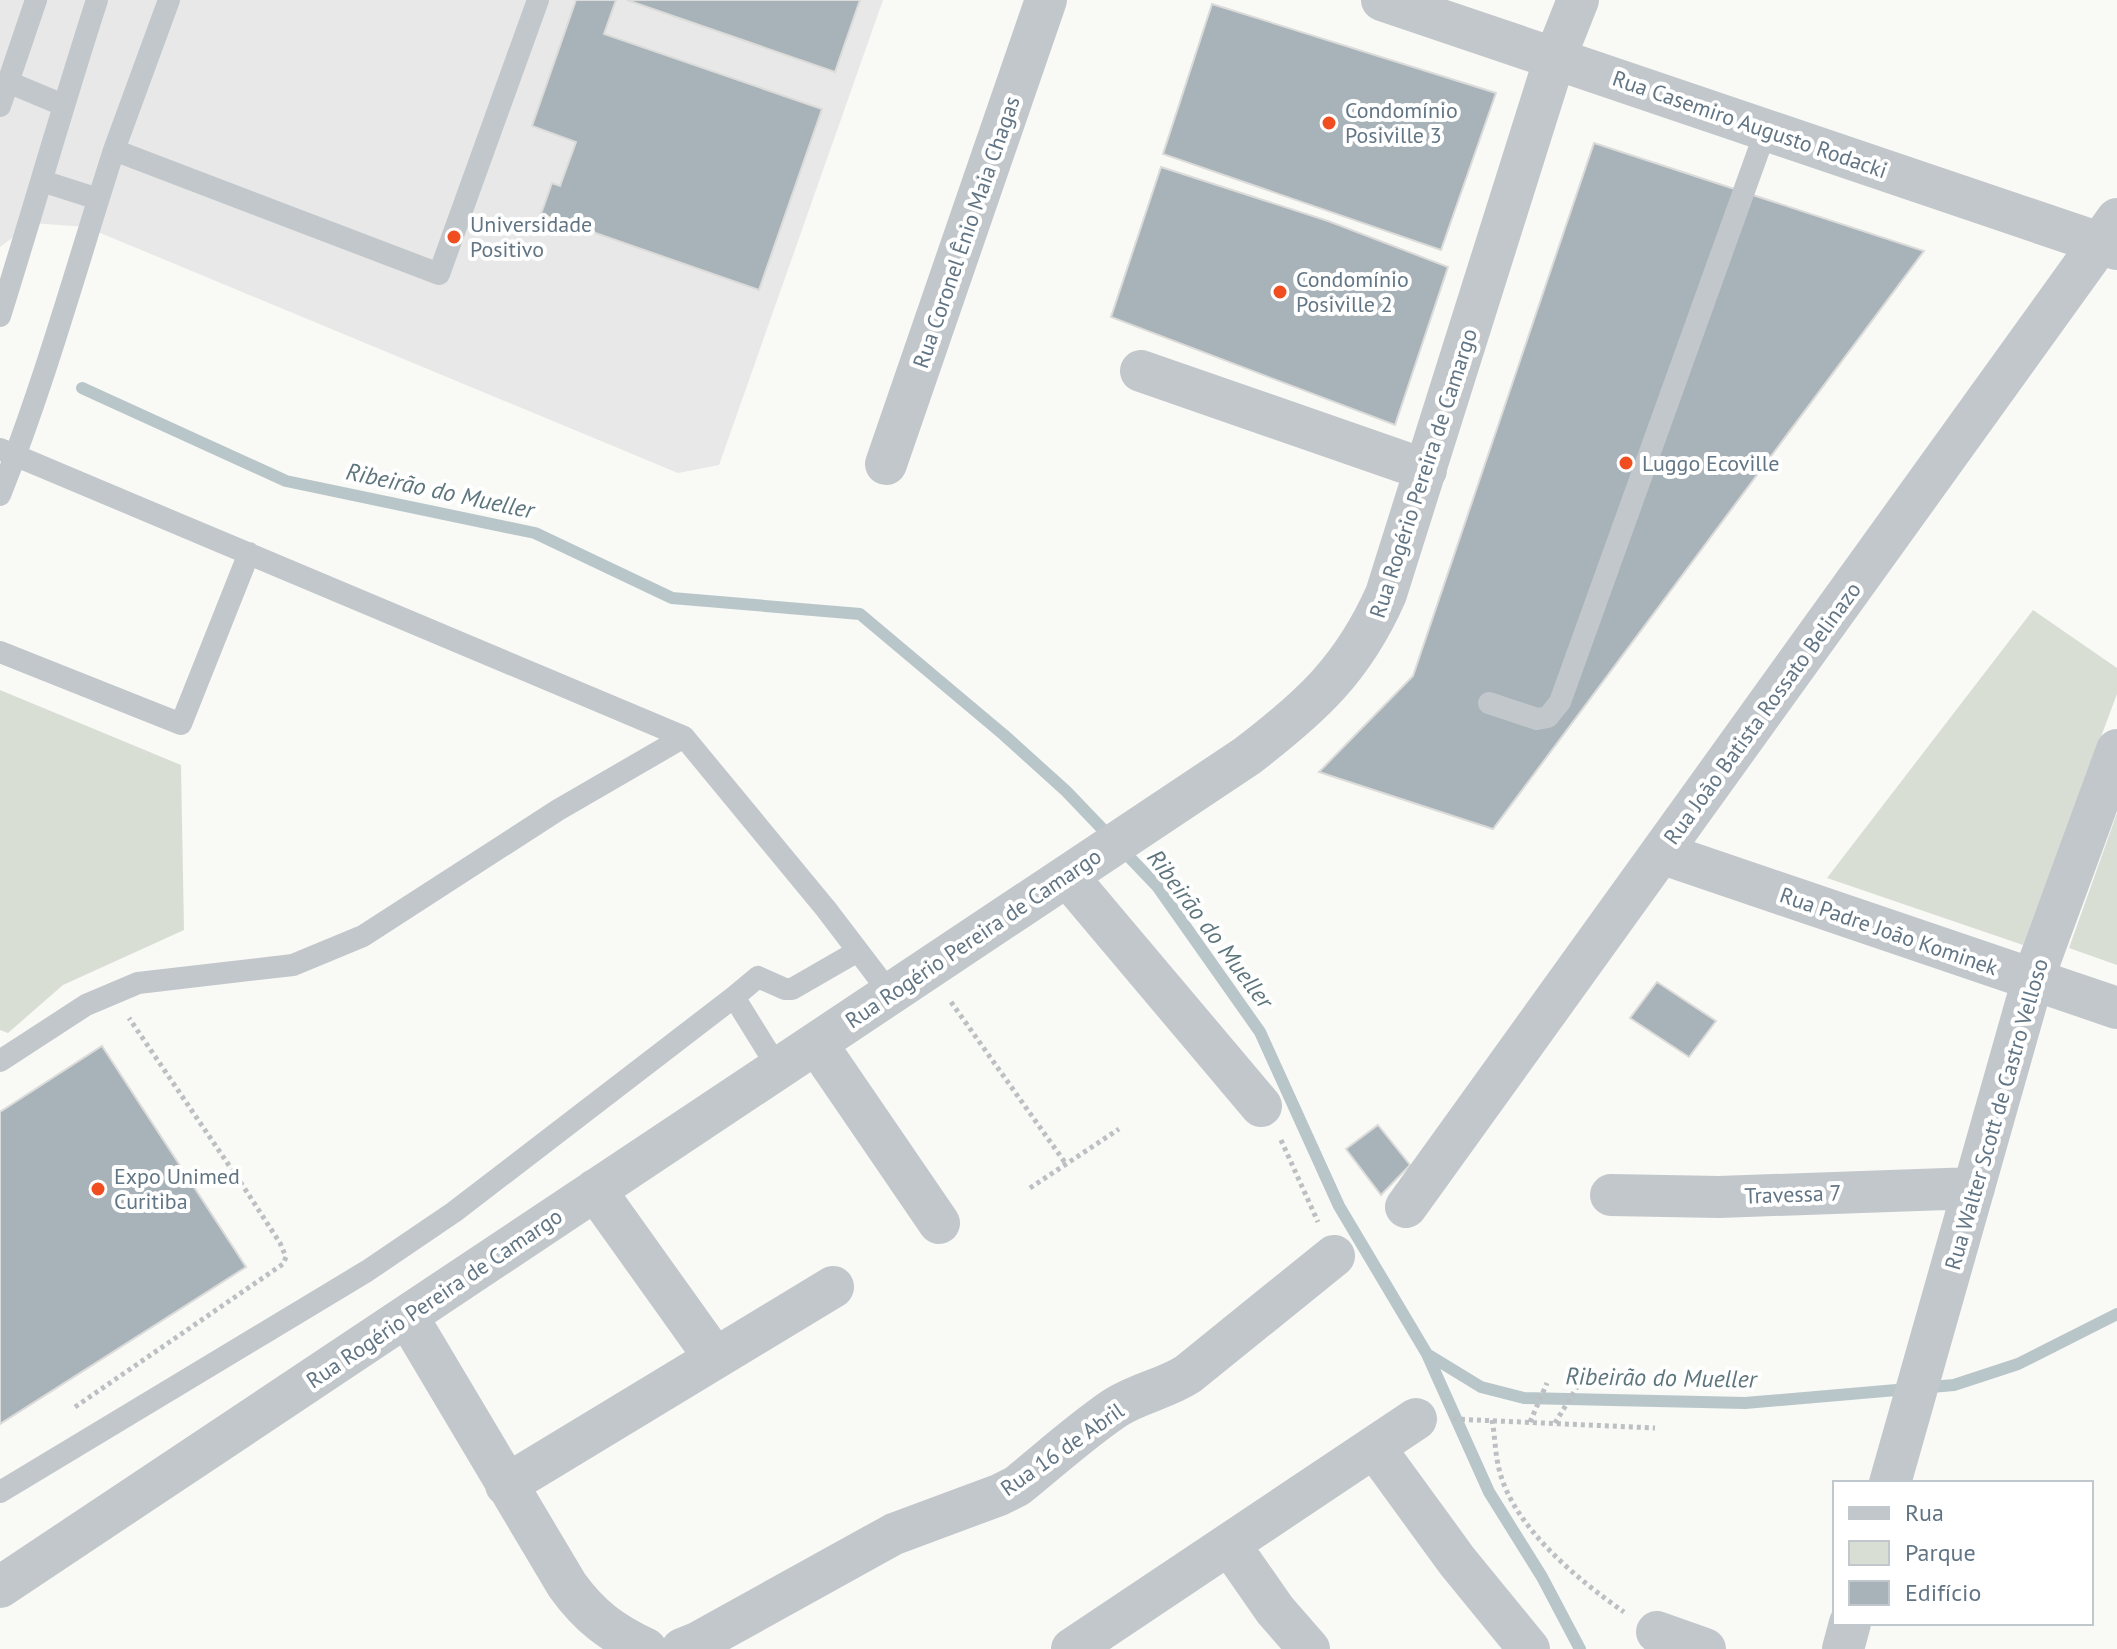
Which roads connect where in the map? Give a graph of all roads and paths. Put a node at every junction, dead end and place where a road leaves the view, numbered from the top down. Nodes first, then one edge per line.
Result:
1 (36, 0) edge
2 (97, 0) edge
3 (169, 0) edge
4 (538, 0) edge
5 (1046, 0) edge
6 (1382, 0) edge
7 (1578, 0) edge
8 (1555, 58) junction
9 (8, 82) junction
10 (63, 105) junction
11 (0, 106) edge
12 (1766, 130) junction
13 (114, 150) junction
14 (42, 181) junction
15 (98, 199) junction
16 (2111, 237) edge
17 (0, 316) edge
18 (1141, 371) dead end
19 (8, 452) edge
20 (886, 464) dead end
21 (1426, 470) junction
22 (0, 495) edge
23 (249, 553) junction
24 (0, 652) edge
25 (1489, 703) dead end
26 (684, 737) junction
27 (2117, 750) edge
28 (1661, 853) junction
29 (1075, 870) junction
30 (858, 951) junction
31 (927, 969) junction
32 (2033, 979) junction
33 (890, 993) junction
34 (112, 994) junction
35 (734, 997) junction
36 (2117, 1008) edge
37 (816, 1043) junction
38 (0, 1061) edge
39 (778, 1068) junction
40 (1261, 1106) joint
41 (1119, 1129) dead end
42 (1066, 1164) junction
43 (1030, 1188) dead end
44 (1974, 1188) junction
45 (595, 1190) junction
46 (1611, 1195) dead end
47 (1406, 1207) dead end
48 (939, 1223) dead end
49 (1334, 1256) joint
50 (833, 1287) dead end
51 (407, 1316) junction
52 (715, 1358) junction
53 (1547, 1383) dead end
54 (1577, 1387) dead end
55 (68, 1412) dead end
56 (1416, 1419) dead end
57 (1530, 1422) junction
58 (1555, 1423) junction
59 (1655, 1428) dead end
60 (1374, 1447) junction
61 (1891, 1481) edge
62 (506, 1485) junction
63 (0, 1492) edge
64 (1229, 1544) junction
65 (0, 1587) edge
66 (1849, 1625) edge
67 (1657, 1632) joint
68 (646, 1649) edge
69 (682, 1649) edge
70 (1072, 1649) edge
71 (1309, 1649) edge
72 (1529, 1649) edge
73 (1705, 1649) edge
74 (1843, 1649) edge

1 - 9 lane
2 - 10 lane
3 - 13 lane
4 - 13 lane
5 - 20 street, Rua Coronel Ênio Maia Chagas
6 - 8 street, Rua Casemiro Augusto Rodacki
7 - 8 street, Rua Rogério Pereira de Camargo
8 - 12 street, Rua Casemiro Augusto Rodacki
8 - 21 street, Rua Rogério Pereira de Camargo
9 - 10 lane
9 - 11 lane
10 - 14 lane
12 - 16 street, Rua Casemiro Augusto Rodacki
12 - 25 lane
13 - 15 lane
14 - 15 lane
14 - 17 lane
15 - 19 lane
16 - 28 street, Rua João Batista Rossato Belinazo
18 - 21 street
19 - 22 lane
19 - 23 lane
21 - 29 street, Rua Rogério Pereira de Camargo
23 - 24 lane
23 - 26 lane
26 - 30 lane
26 - 34 lane
27 - 32 street, Rua Walter Scott de Castro Velloso
28 - 32 street, Rua Padre João Kominek
28 - 47 street, Rua João Batista Rossato Belinazo
29 - 31 street, Rua Rogério Pereira de Camargo
29 - 40 street
30 - 33 lane
30 - 35 lane
31 - 33 street, Rua Rogério Pereira de Camargo
31 - 42 path
32 - 36 street, Rua Padre João Kominek
32 - 44 street, Rua Walter Scott de Castro Velloso
33 - 37 street, Rua Rogério Pereira de Camargo
34 - 38 lane
34 - 55 path
35 - 39 lane
35 - 63 lane
37 - 39 street, Rua Rogério Pereira de Camargo
37 - 48 street
39 - 45 street, Rua Rogério Pereira de Camargo
40 - 49 path
41 - 42 path
42 - 43 path
44 - 46 street, Travessa 7
44 - 61 street, Rua Walter Scott de Castro Velloso
45 - 51 street, Rua Rogério Pereira de Camargo
45 - 52 street
49 - 69 street, Rua 16 de Abril
50 - 52 street
51 - 62 street
51 - 65 street, Rua Rogério Pereira de Camargo
52 - 62 street
53 - 57 path
54 - 58 path
56 - 60 street
57 - 58 path
57 - 67 path
58 - 59 path
60 - 64 street
60 - 72 street
62 - 68 street
64 - 70 street
64 - 71 street
66 - 74 street
67 - 73 street

